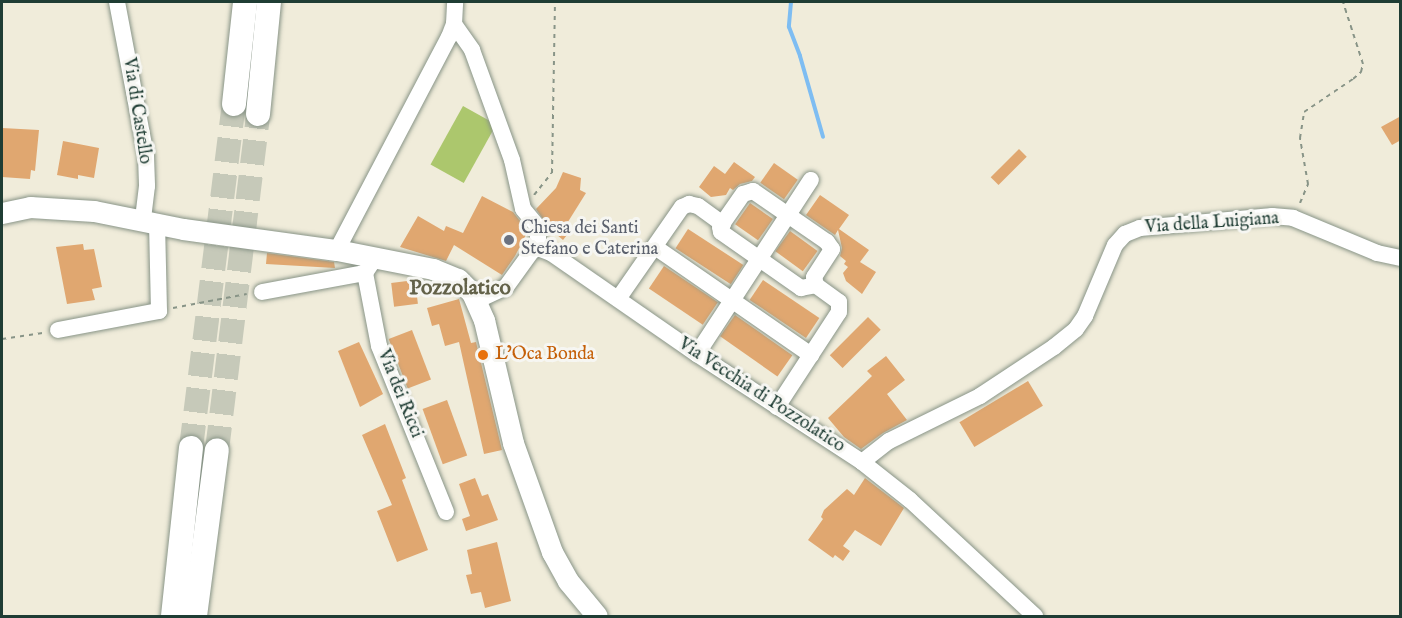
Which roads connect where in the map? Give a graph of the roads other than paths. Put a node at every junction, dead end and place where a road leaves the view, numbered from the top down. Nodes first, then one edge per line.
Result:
1 (117, 2) edge
2 (245, 2) edge
3 (269, 2) edge
4 (455, 2) edge
5 (454, 24) junction
6 (234, 105) tunnel mouth
7 (258, 114) tunnel mouth
8 (811, 180) dead end
9 (2, 213) edge
10 (788, 216) junction
11 (150, 222) junction
12 (723, 224) junction
13 (655, 247) junction
14 (538, 248) junction
15 (337, 250) junction
16 (758, 258) junction
17 (1401, 258) edge
18 (368, 265) junction
19 (816, 285) junction
20 (262, 292) road end
21 (618, 299) junction
22 (732, 300) junction
23 (476, 301) junction
24 (57, 330) road end
25 (697, 354) junction
26 (811, 355) junction
27 (777, 407) junction
28 (191, 448) tunnel mouth
29 (217, 450) tunnel mouth
30 (862, 462) junction
31 (446, 512) dead end
32 (172, 616) edge
33 (195, 616) edge
34 (597, 616) edge
35 (1035, 616) edge

1 - 11 street, Via di Castello
2 - 6 highway
3 - 7 highway
4 - 5 street
5 - 14 street
5 - 15 street
8 - 10 street
9 - 11 main road
10 - 12 street
10 - 16 street
10 - 19 street
11 - 15 main road
11 - 24 street, Via di Castello
12 - 13 street
12 - 16 street
13 - 21 street
13 - 22 street
14 - 21 street, Via Vecchia di Pozzolatico
14 - 23 street
15 - 18 main road
16 - 19 street
16 - 22 street
17 - 30 street, Via della Luigiana
18 - 20 street
18 - 23 main road
18 - 31 street, Via dei Ricci
19 - 26 street
21 - 25 street, Via Vecchia di Pozzolatico
22 - 25 street
22 - 26 street
23 - 34 main road
25 - 27 street, Via Vecchia di Pozzolatico
26 - 27 street
27 - 30 street, Via Vecchia di Pozzolatico
28 - 32 highway
29 - 33 highway
30 - 35 street, Via Vecchia di Pozzolatico

